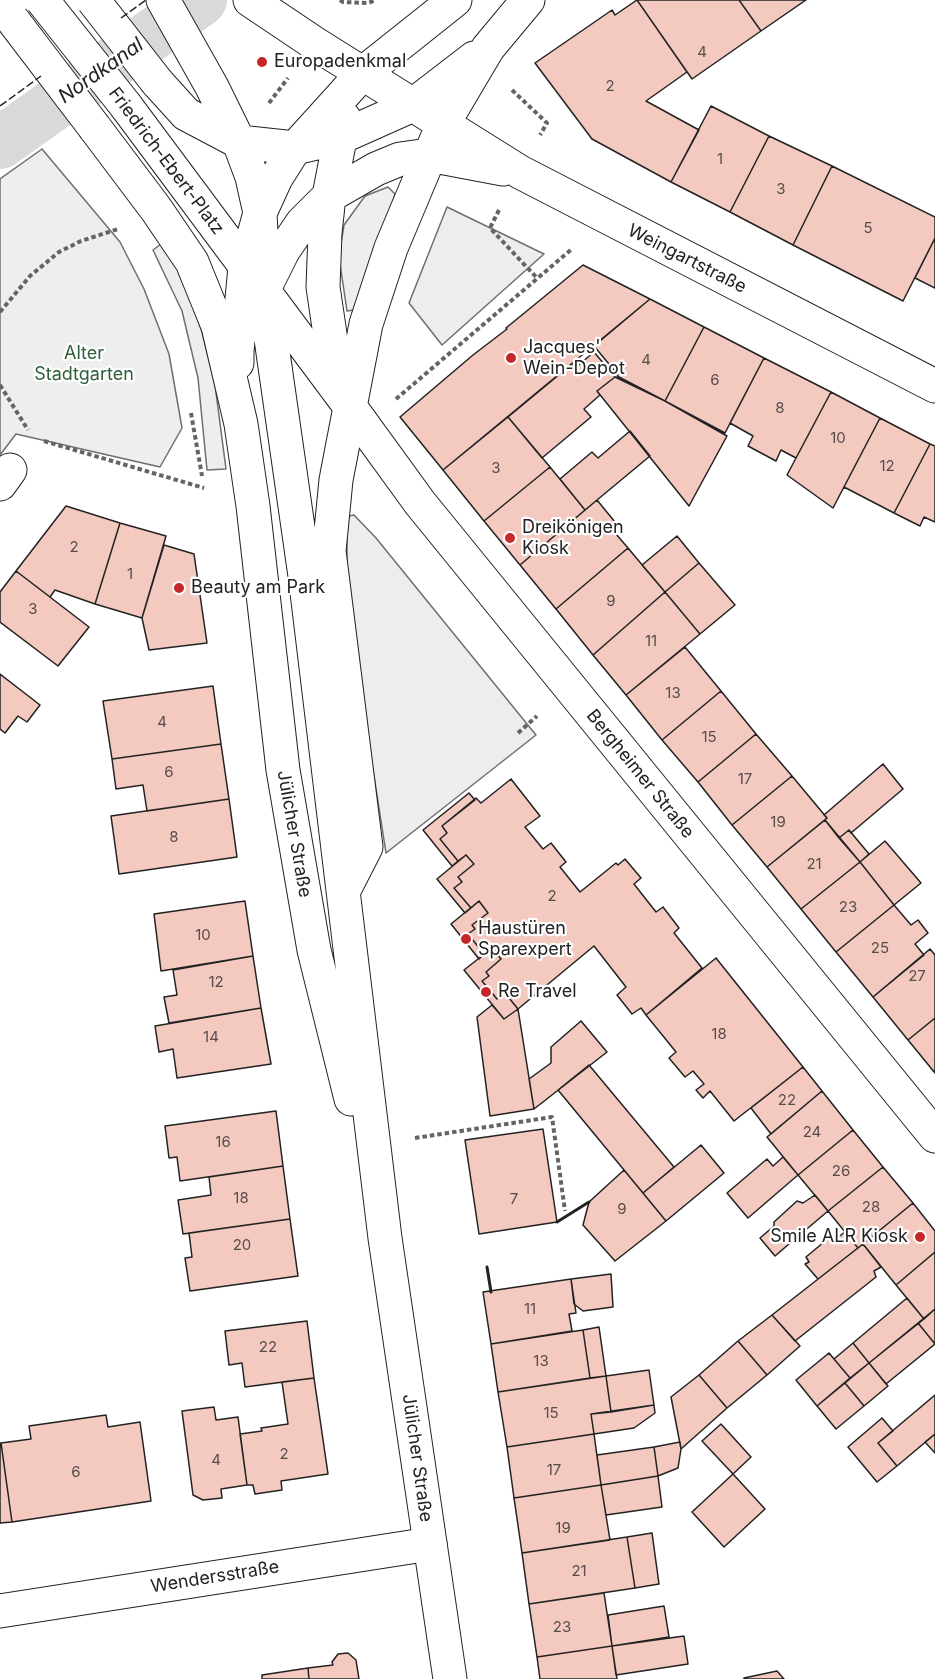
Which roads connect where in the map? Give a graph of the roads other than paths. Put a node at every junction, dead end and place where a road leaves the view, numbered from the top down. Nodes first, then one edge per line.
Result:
1 (42, 0) edge
2 (93, 0) edge
3 (163, 0) edge
4 (455, 0) edge
5 (528, 0) edge
6 (254, 3) edge
7 (6, 11) edge
8 (488, 48) junction
9 (357, 79) junction
10 (412, 105) junction
11 (443, 124) junction
12 (339, 138) junction
13 (239, 142) junction
14 (295, 148) junction
15 (429, 155) junction
16 (520, 172) junction
17 (329, 196) junction
18 (260, 213) junction
19 (254, 278) junction
20 (935, 386) edge
21 (351, 408) junction
22 (240, 424) junction
23 (302, 551) joint
24 (344, 890) junction
25 (935, 1136) edge
26 (385, 1238) junction
27 (430, 1544) junction
28 (0, 1611) edge
29 (450, 1679) edge

1 - 19 main road, Friedrich-Ebert-Platz, bridge
2 - 13 main road, bridge
3 - 13 main road, Friedrich-Ebert-Platz
4 - 9 main road, Friedrich-Ebert-Platz
5 - 8 main road
6 - 9 main road
7 - 22 main road, bridge
8 - 10 main road
8 - 11 main road
9 - 10 main road
9 - 12 main road
9 - 14 main road, Friedrich-Ebert-Platz
10 - 11 main road
10 - 12 main road
11 - 15 main road
11 - 16 main road, Weingartstraße
12 - 14 main road
12 - 17 main road
13 - 14 main road
13 - 18 main road, Friedrich-Ebert-Platz
14 - 18 main road, Friedrich-Ebert-Platz
15 - 16 main road, Friedrich-Ebert-Platz
15 - 17 main road, Friedrich-Ebert-Platz
15 - 21 main road
16 - 20 main road, Weingartstraße
17 - 19 main road, Friedrich-Ebert-Platz
17 - 21 main road
18 - 19 main road, Friedrich-Ebert-Platz
19 - 21 main road, Friedrich-Ebert-Platz
19 - 22 main road, Friedrich-Ebert-Platz
19 - 23 main road, Friedrich-Ebert-Platz
21 - 24 main road
21 - 25 main road, Bergheimer Straße
22 - 26 main road, Jülicher Straße
23 - 24 main road, Jülicher Straße
24 - 26 main road, Jülicher Straße
26 - 27 main road, Jülicher Straße
27 - 28 main road, Wendersstraße
27 - 29 main road, Jülicher Straße

